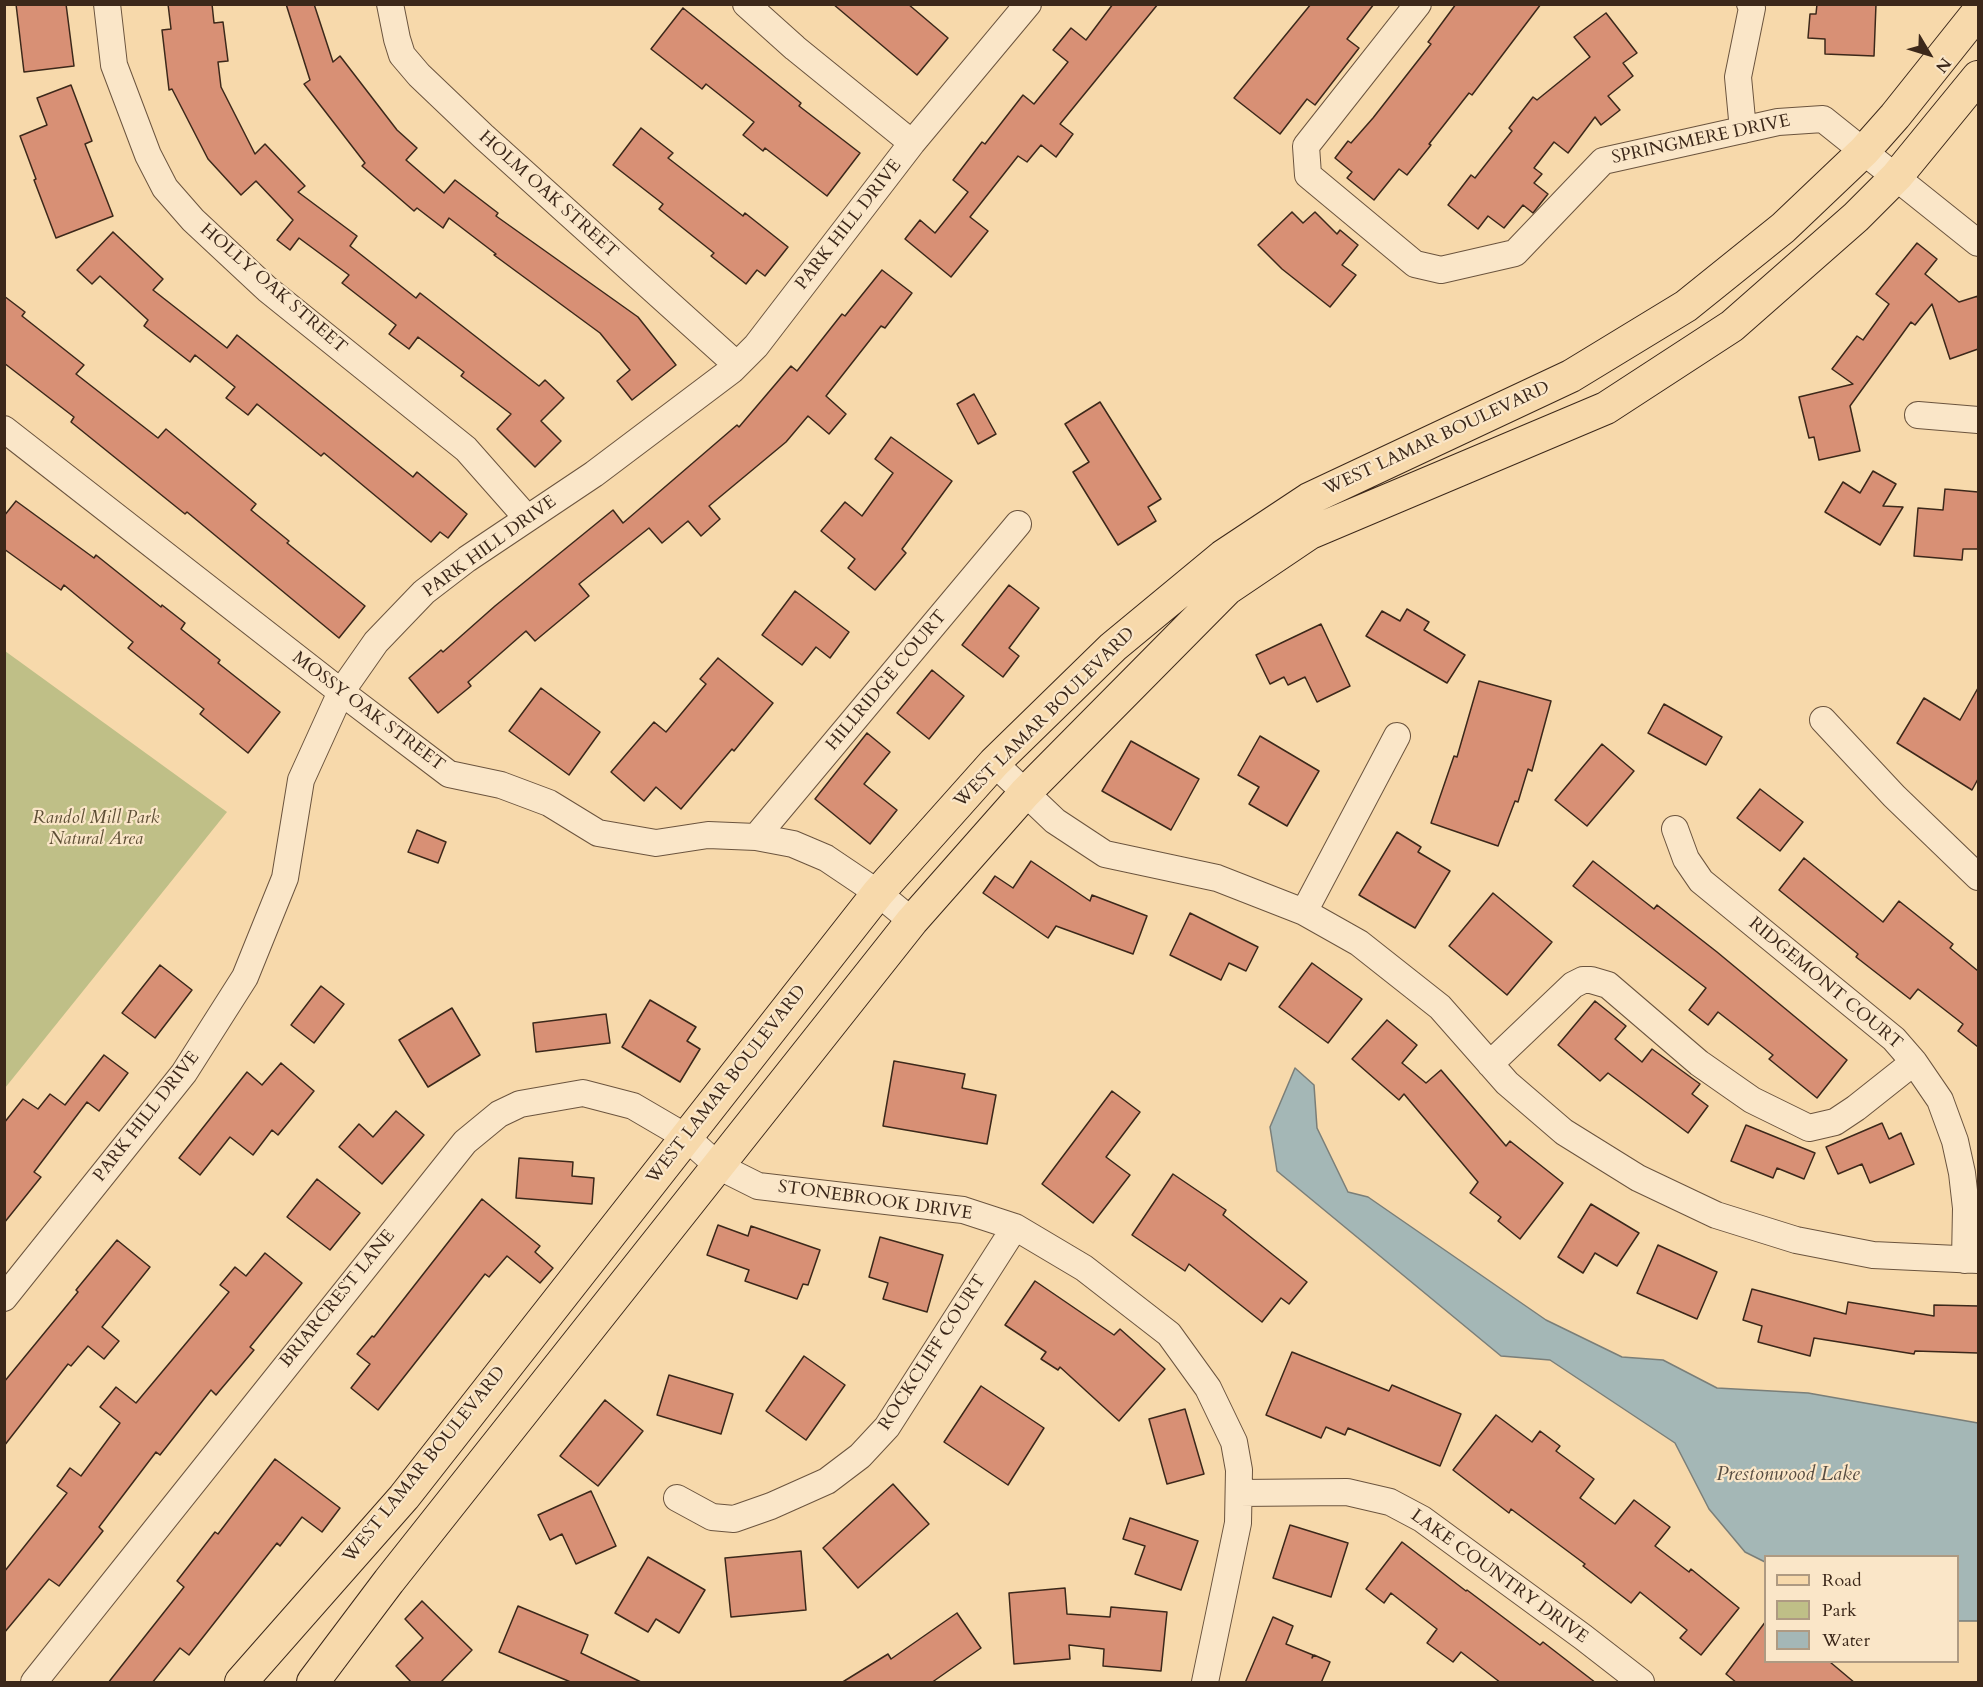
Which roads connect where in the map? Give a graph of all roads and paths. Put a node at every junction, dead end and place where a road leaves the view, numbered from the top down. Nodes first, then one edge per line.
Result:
1 (107, 4) edge
2 (390, 4) edge
3 (746, 4) edge
4 (1028, 4) edge
5 (1418, 4) edge
6 (1750, 4) edge
7 (1978, 12) edge
8 (1978, 77) edge
9 (1743, 130) junction
10 (912, 143) junction
11 (1864, 151) junction
12 (1897, 176) junction
13 (1978, 243) edge
14 (737, 365) junction
15 (1918, 415) dead end
16 (1978, 420) edge
17 (4, 429) edge
18 (527, 518) junction
19 (1018, 525) dead end
20 (341, 692) junction
21 (1823, 720) dead end
22 (1397, 736) dead end
23 (994, 763) junction
24 (1026, 793) junction
25 (1675, 829) dead end
26 (756, 837) junction
27 (1978, 877) edge
28 (878, 893) junction
29 (1304, 912) junction
30 (912, 921) junction
31 (1914, 1062) junction
32 (1490, 1064) junction
33 (686, 1137) junction
34 (718, 1166) junction
35 (1015, 1227) junction
36 (1972, 1260) edge
37 (4, 1298) edge
38 (1239, 1493) junction
39 (677, 1498) dead end
40 (34, 1683) edge
41 (241, 1683) edge
42 (314, 1683) edge
43 (1205, 1683) edge
44 (1641, 1683) edge

1 - 18 street, HOLLY OAK STREET
2 - 14 street, HOLM OAK STREET
3 - 10 street
4 - 10 street, PARK HILL DRIVE
5 - 9 street, SPRINGMERE DRIVE
6 - 9 street
7 - 11 main road, WEST LAMAR BOULEVARD
8 - 12 main road, WEST LAMAR BOULEVARD
9 - 11 street, SPRINGMERE DRIVE
10 - 14 street, PARK HILL DRIVE
11 - 12 street, SPRINGMERE DRIVE
11 - 23 main road, WEST LAMAR BOULEVARD
12 - 13 street, SPRINGMERE DRIVE
12 - 24 main road, WEST LAMAR BOULEVARD
14 - 18 street, PARK HILL DRIVE
15 - 16 street
17 - 20 street, MOSSY OAK STREET
18 - 20 street, PARK HILL DRIVE
19 - 26 street, HILLRIDGE COURT
20 - 26 street, MOSSY OAK STREET
20 - 37 street, PARK HILL DRIVE
21 - 27 street
22 - 29 street
23 - 24 street
23 - 28 main road, WEST LAMAR BOULEVARD
24 - 29 street
24 - 30 main road, WEST LAMAR BOULEVARD
25 - 31 street, RIDGEMONT COURT
26 - 28 street, MOSSY OAK STREET
28 - 30 street, MOSSY OAK STREET
28 - 33 main road, WEST LAMAR BOULEVARD
29 - 32 street
30 - 34 main road, WEST LAMAR BOULEVARD
31 - 32 street
31 - 36 street, RIDGEMONT COURT
32 - 36 street
33 - 34 street, BRIARCREST LANE
33 - 40 street, BRIARCREST LANE
33 - 41 main road, WEST LAMAR BOULEVARD
34 - 35 street, STONEBROOK DRIVE
34 - 42 main road, WEST LAMAR BOULEVARD
35 - 38 street, STONEBROOK DRIVE
35 - 39 street, ROCKCLIFF COURT
38 - 43 street, STONEBROOK DRIVE
38 - 44 street, LAKE COUNTRY DRIVE

